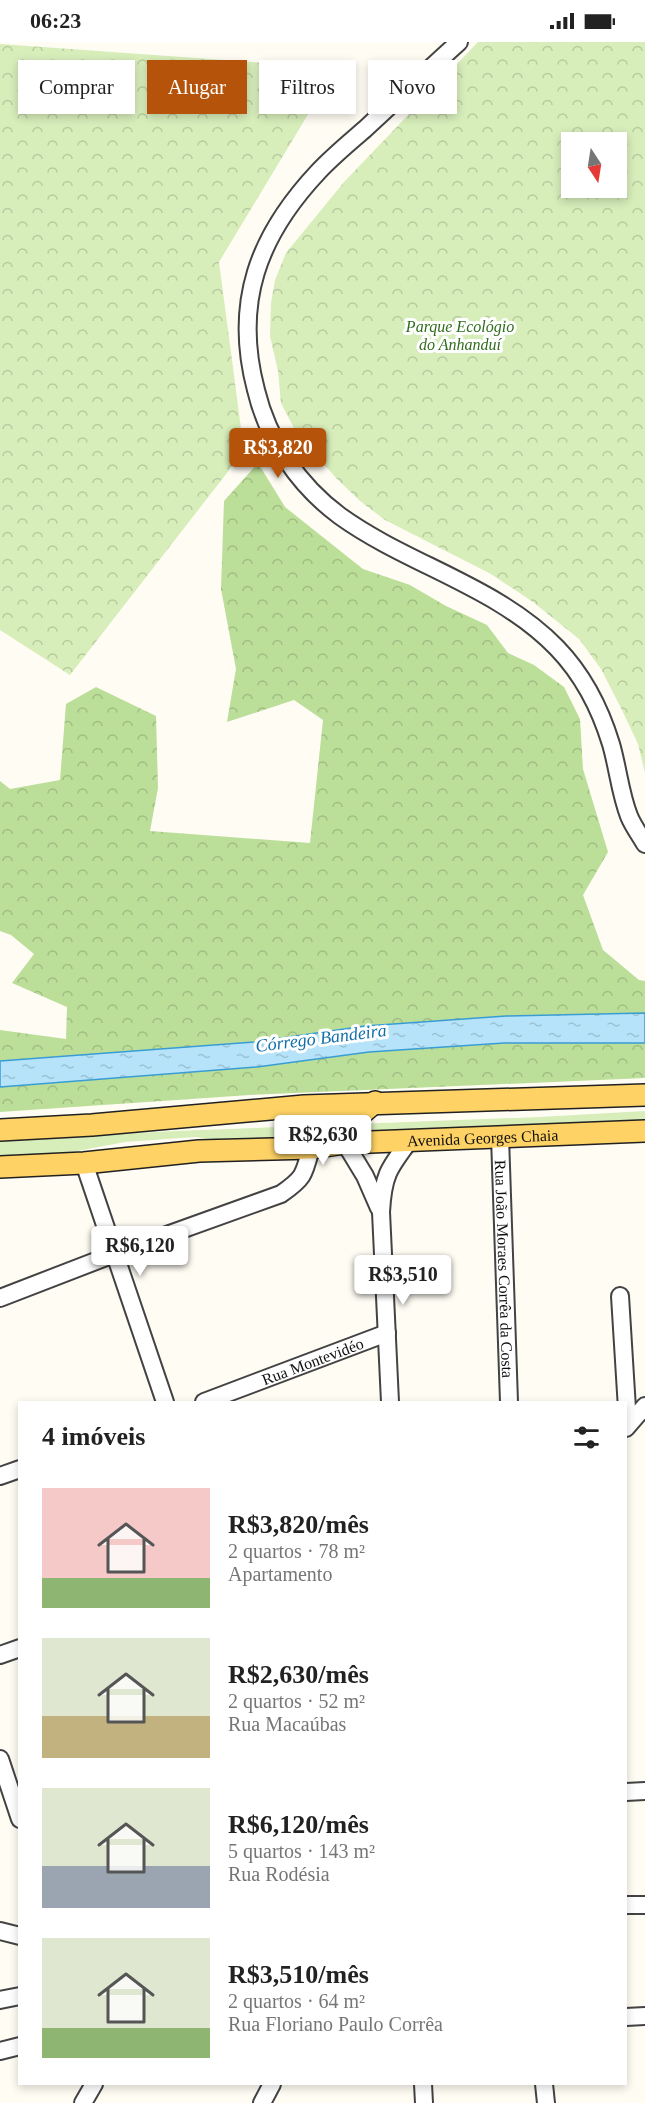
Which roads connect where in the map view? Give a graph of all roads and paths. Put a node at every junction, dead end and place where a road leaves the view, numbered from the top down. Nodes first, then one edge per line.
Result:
1 (459, 42) edge
2 (645, 844) edge
3 (645, 1095) edge
4 (375, 1102) junction
5 (209, 1115) junction
6 (0, 1130) edge
7 (645, 1131) edge
8 (500, 1137) junction
9 (410, 1140) junction
10 (345, 1143) junction
11 (311, 1148) junction
12 (199, 1151) junction
13 (84, 1163) junction
14 (0, 1167) edge
15 (381, 1212) junction
16 (114, 1254) junction
17 (620, 1296) dead end
18 (0, 1298) edge
19 (387, 1333) junction
20 (165, 1401) edge
21 (207, 1401) edge
22 (390, 1401) edge
23 (510, 1401) edge
24 (626, 1401) edge
25 (645, 1406) edge
26 (627, 1426) edge
27 (18, 1470) edge
28 (0, 1476) edge
29 (18, 1649) edge
30 (0, 1655) edge
31 (0, 1759) edge
32 (645, 1791) edge
33 (627, 1792) edge
34 (18, 1813) edge
35 (627, 1905) edge
36 (645, 1905) edge
37 (0, 1931) edge
38 (18, 1936) edge
39 (18, 1996) edge
40 (0, 2000) edge
41 (645, 2016) edge
42 (627, 2017) edge
43 (18, 2046) edge
44 (0, 2051) edge
45 (93, 2085) edge
46 (271, 2085) edge
47 (423, 2085) edge
48 (544, 2085) edge
49 (83, 2103) edge
50 (262, 2103) edge
51 (424, 2103) edge
52 (546, 2103) edge

1 - 2 street
3 - 4 main road
4 - 5 main road
4 - 10 main road
5 - 6 main road
5 - 12 main road
7 - 8 main road, Avenida Georges Chaia
8 - 9 main road, Avenida Georges Chaia
8 - 23 street, Rua João Moraes Corrêa da Costa
9 - 10 main road, Avenida Georges Chaia
9 - 15 street
10 - 11 main road, Avenida Georges Chaia
10 - 15 street
11 - 12 main road, Avenida Georges Chaia
11 - 16 street
12 - 13 main road, Avenida Georges Chaia
13 - 14 main road, Avenida Georges Chaia
13 - 16 street
15 - 19 street
16 - 18 street
16 - 20 street
17 - 24 street
19 - 21 street, Rua Montevidéo
19 - 22 street
25 - 26 street
27 - 28 street
29 - 30 street
31 - 34 street
32 - 33 street
35 - 36 street
37 - 38 street
39 - 40 street
41 - 42 street
43 - 44 street
45 - 49 street
46 - 50 street
47 - 51 street
48 - 52 street

